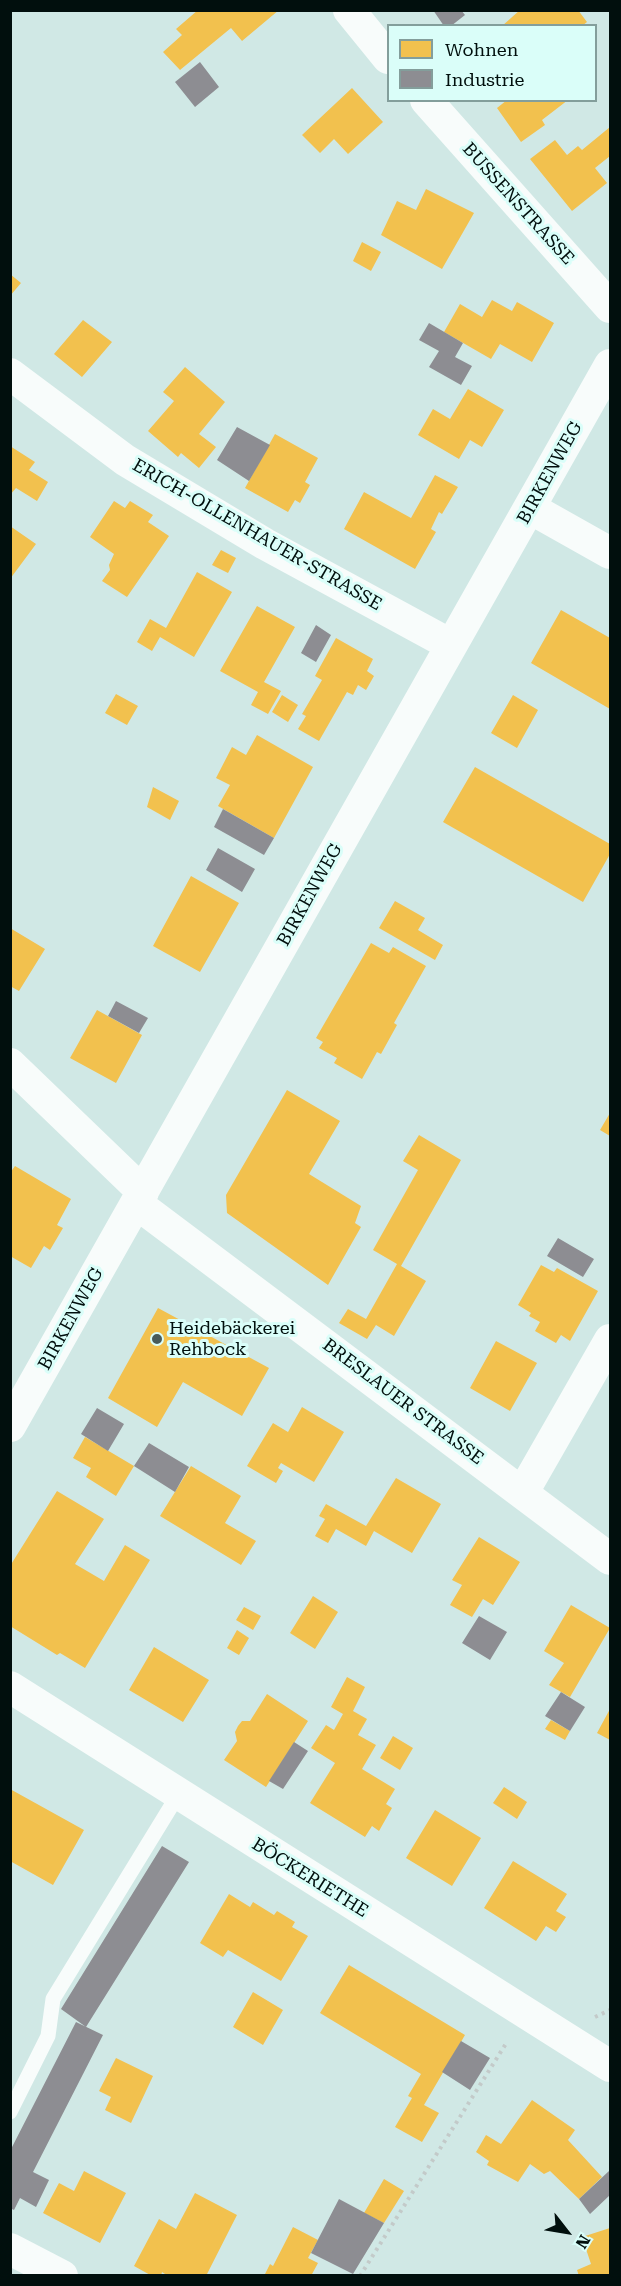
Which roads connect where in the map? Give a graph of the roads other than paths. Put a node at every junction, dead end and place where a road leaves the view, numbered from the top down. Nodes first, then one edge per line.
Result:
1 (349, 10) edge
2 (387, 56) edge
3 (428, 102) edge
4 (610, 307) edge
5 (610, 365) edge
6 (10, 374) edge
7 (530, 508) junction
8 (610, 553) edge
9 (451, 645) junction
10 (10, 1064) edge
11 (140, 1197) junction
12 (610, 1340) edge
13 (10, 1426) edge
14 (523, 1491) junction
15 (610, 1559) edge
16 (10, 1687) edge
17 (178, 1795) junction
18 (610, 2066) edge
19 (10, 2112) edge
20 (10, 2249) edge
21 (62, 2276) edge

1 - 2 street
3 - 4 street, BUSSENSTRASSE
5 - 7 street, BIRKENWEG
6 - 9 street, ERICH-OLLENHAUER-STRASSE
7 - 8 street
7 - 9 street, BIRKENWEG
9 - 11 street, BIRKENWEG
10 - 11 street, BRESLAUER STRASSE
11 - 13 street, BIRKENWEG
11 - 14 street, BRESLAUER STRASSE
12 - 14 street
14 - 15 street, BRESLAUER STRASSE
16 - 17 street, BÖCKERIETHE
17 - 18 street, BÖCKERIETHE
17 - 19 lane
20 - 21 street

